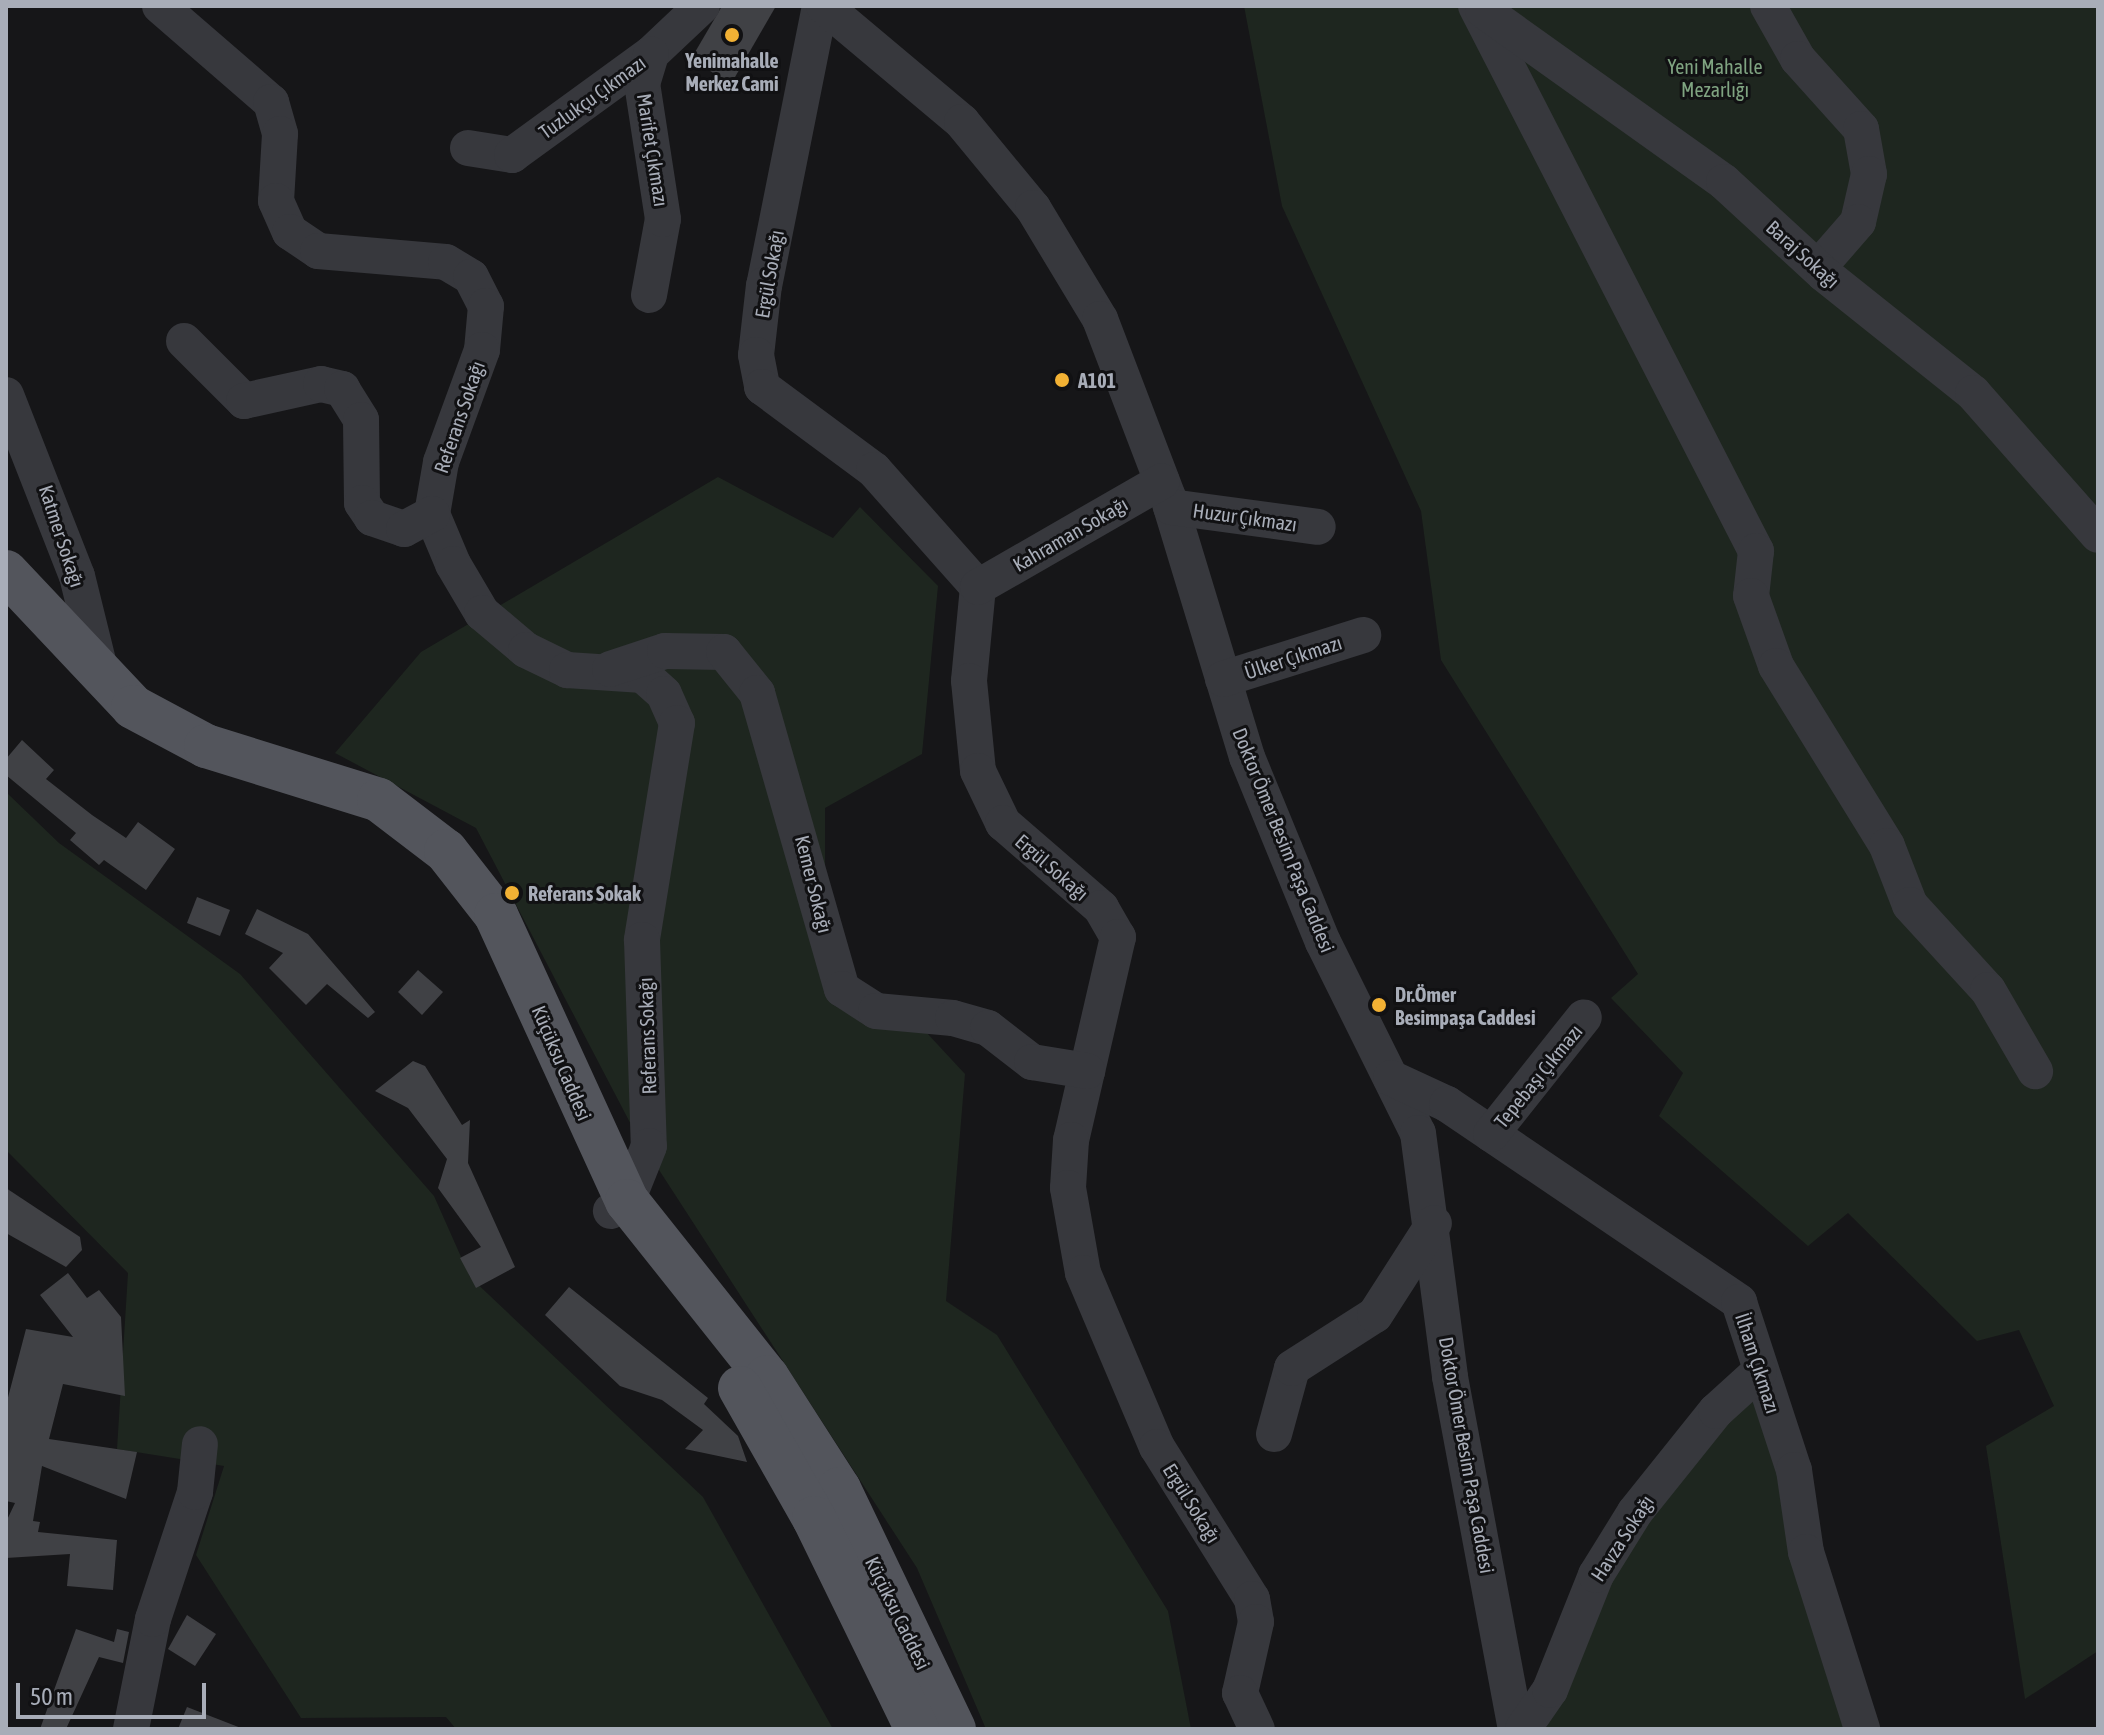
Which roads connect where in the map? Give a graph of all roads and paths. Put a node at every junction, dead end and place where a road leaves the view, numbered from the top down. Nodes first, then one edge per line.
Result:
1 (160, 6) edge
2 (702, 6) edge
3 (822, 6) edge
4 (1477, 6) edge
5 (1768, 6) edge
6 (651, 54) junction
7 (468, 148) dead end
8 (1818, 268) junction
9 (649, 295) dead end
10 (184, 341) dead end
11 (6, 395) edge
12 (1166, 494) junction
13 (432, 514) junction
14 (1318, 527) dead end
15 (2098, 535) edge
16 (6, 572) edge
17 (978, 587) junction
18 (6, 602) edge
19 (1363, 635) dead end
20 (605, 671) junction
21 (1223, 679) junction
22 (103, 683) junction
23 (1584, 1017) dead end
24 (1087, 1071) junction
25 (2035, 1071) dead end
26 (1391, 1078) junction
27 (1491, 1134) junction
28 (618, 1207) junction
29 (1434, 1223) junction
30 (1759, 1372) junction
31 (1274, 1434) dead end
32 (200, 1444) dead end
33 (131, 1729) edge
34 (917, 1729) edge
35 (954, 1729) edge
36 (1257, 1729) edge
37 (1516, 1729) edge
38 (1523, 1729) edge
39 (1862, 1729) edge

1 - 13 street, Referans Sokağı
2 - 6 street, Tuzlukçu Çıkmazı
3 - 12 street, Doktor Ömer Besim Paşa Caddesi
3 - 17 street, Ergül Sokağı
4 - 8 street, Baraj Sokağı
4 - 25 street
5 - 8 street
6 - 7 street, Tuzlukçu Çıkmazı
6 - 9 street, Marifet Çıkmazı
8 - 15 street, Baraj Sokağı
10 - 13 street
11 - 22 street, Katmer Sokağı
12 - 14 street, Huzur Çıkmazı
12 - 17 street, Kahraman Sokağı
12 - 21 street, Doktor Ömer Besim Paşa Caddesi
13 - 20 street, Referans Sokağı
16 - 22 main road, Küçüksu Caddesi
17 - 24 street, Ergül Sokağı
18 - 28 main road, Küçüksu Caddesi
19 - 21 street, Ülker Çıkmazı
20 - 24 street, Kemer Sokağı
20 - 28 street, Referans Sokağı
21 - 26 street, Doktor Ömer Besim Paşa Caddesi
22 - 28 main road, Küçüksu Caddesi
23 - 27 street, Tepebaşı Çıkmazı
24 - 36 street, Ergül Sokağı
26 - 27 street, İlham Çıkmazı
26 - 29 street, Doktor Ömer Besim Paşa Caddesi
27 - 30 street, İlham Çıkmazı
28 - 34 main road, Küçüksu Caddesi
28 - 35 main road, Küçüksu Caddesi
29 - 31 street
29 - 37 street, Doktor Ömer Besim Paşa Caddesi
30 - 38 street, Havza Sokağı
30 - 39 street, İlham Çıkmazı
32 - 33 street

